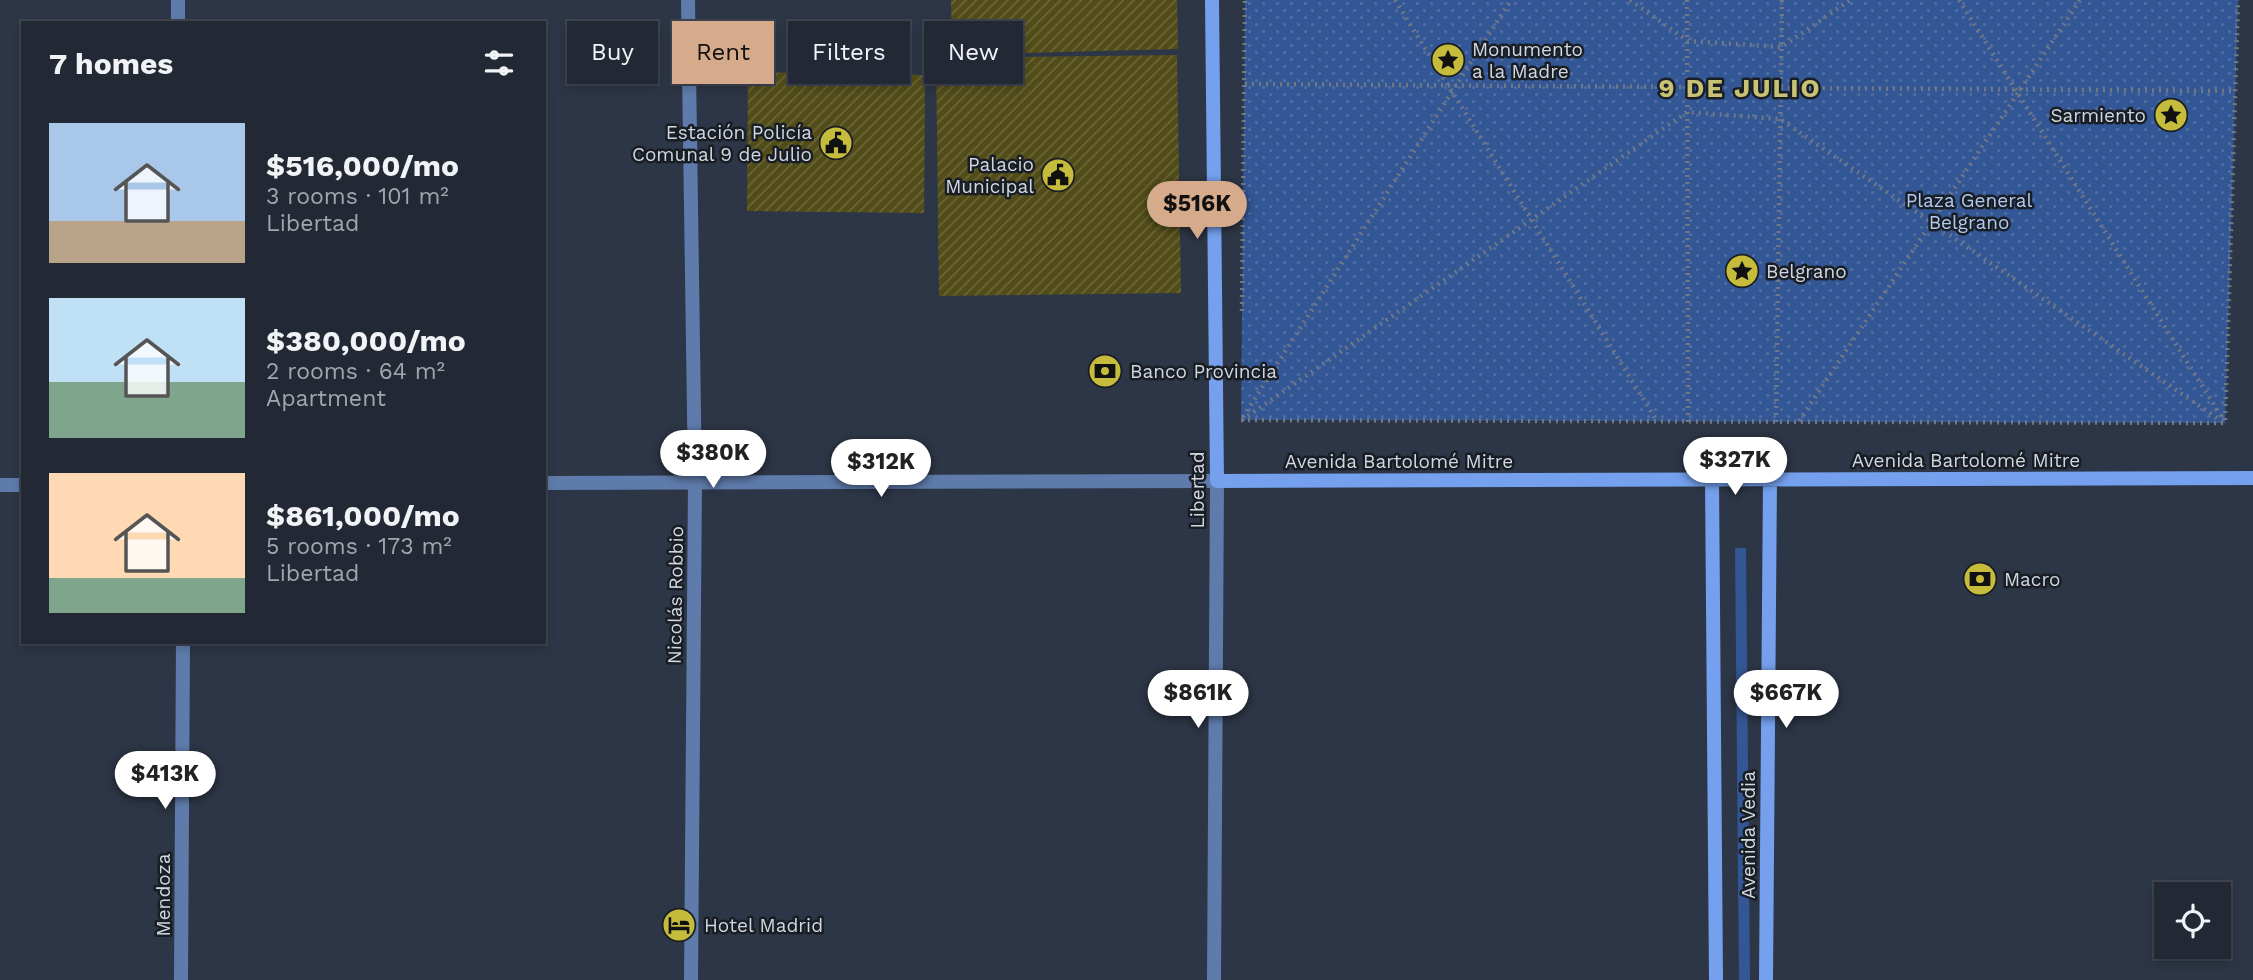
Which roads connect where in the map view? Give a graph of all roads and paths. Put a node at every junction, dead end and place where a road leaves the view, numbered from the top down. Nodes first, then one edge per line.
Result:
1 (178, 0) edge
2 (688, 0) edge
3 (1212, 0) edge
4 (1245, 0) edge
5 (1395, 0) edge
6 (1511, 0) edge
7 (1630, 0) edge
8 (1688, 0) edge
9 (1782, 0) edge
10 (1850, 0) edge
11 (1959, 0) edge
12 (2080, 0) edge
13 (2238, 0) edge
14 (178, 21) edge
15 (1688, 41) junction
16 (1782, 47) junction
17 (1245, 84) junction
18 (1456, 85) junction
19 (1449, 86) junction
20 (1688, 87) junction
21 (1781, 88) junction
22 (2017, 90) junction
23 (1452, 91) junction
24 (2236, 91) dead end
25 (1688, 112) junction
26 (1780, 119) junction
27 (1532, 220) junction
28 (1931, 222) junction
29 (1242, 313) dead end
30 (1241, 407) dead end
31 (1241, 420) junction
32 (1658, 422) junction
33 (1688, 422) junction
34 (1776, 422) junction
35 (1798, 422) junction
36 (2225, 423) junction
37 (2253, 478) edge
38 (1770, 479) junction
39 (1713, 480) junction
40 (1217, 481) junction
41 (695, 482) junction
42 (546, 483) edge
43 (0, 485) edge
44 (21, 485) edge
45 (183, 644) edge
46 (181, 980) edge
47 (691, 980) edge
48 (1213, 980) edge
49 (1716, 980) edge
50 (1766, 980) edge

1 - 14 street
2 - 41 street, Nicolás Robbio
3 - 40 main road, Libertad
4 - 17 path
5 - 19 path
6 - 18 path
7 - 15 path
8 - 15 path
9 - 16 path
10 - 16 path
11 - 22 path
12 - 22 path
13 - 36 path
15 - 16 path
15 - 20 path
16 - 21 path
17 - 19 path
17 - 29 path
18 - 19 path
18 - 20 path
18 - 23 path
19 - 23 path
20 - 25 path
21 - 22 path
21 - 26 path
22 - 24 path
22 - 28 path
22 - 36 path
23 - 27 path
23 - 31 path
25 - 26 path
25 - 27 path
25 - 33 path
26 - 28 path
26 - 34 path
27 - 31 path
27 - 32 path
28 - 35 path
28 - 36 path
30 - 31 path
31 - 32 path
32 - 33 path
33 - 34 path
34 - 35 path
35 - 36 path
37 - 38 main road, Avenida Bartolomé Mitre
38 - 39 main road, Avenida Bartolomé Mitre
38 - 50 main road, Avenida Vedia
39 - 40 main road, Avenida Bartolomé Mitre
39 - 49 main road, Avenida Vedia
40 - 41 street, Avenida Bartolomé Mitre
40 - 48 street, Libertad
41 - 42 street, Avenida Bartolomé Mitre
41 - 47 street, Nicolás Robbio
43 - 44 street
45 - 46 street, Mendoza

